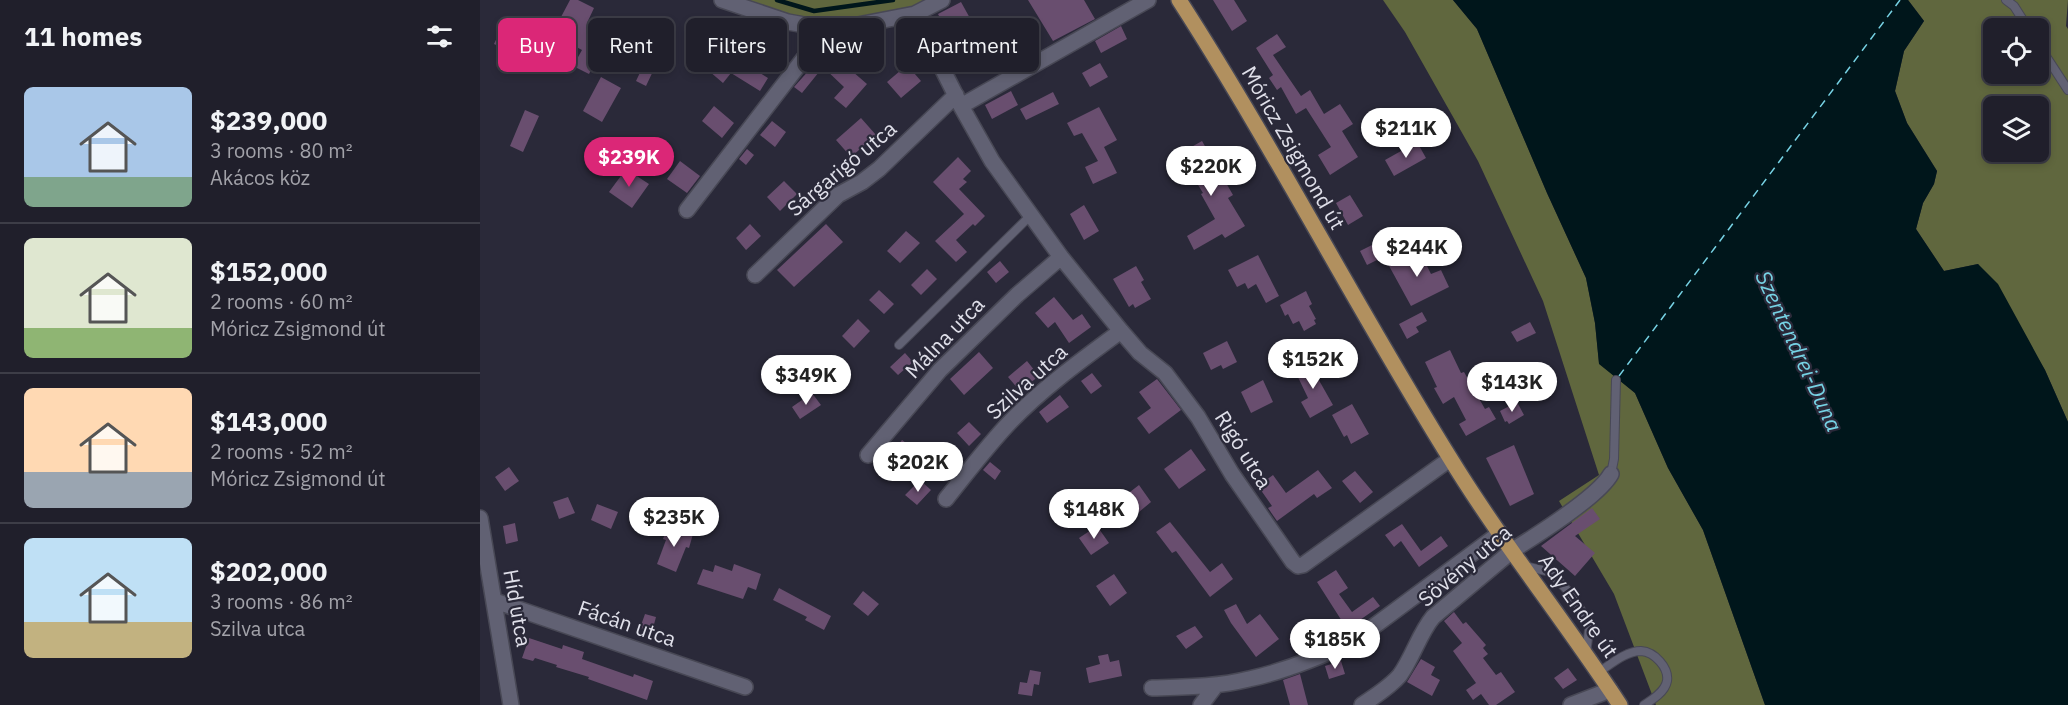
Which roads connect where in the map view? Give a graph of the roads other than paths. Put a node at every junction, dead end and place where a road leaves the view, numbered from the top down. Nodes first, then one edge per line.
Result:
1 (722, 0) edge
2 (942, 0) edge
3 (1148, 0) edge
4 (1179, 0) edge
5 (2006, 0) edge
6 (915, 14) junction
7 (2022, 18) edge
8 (884, 20) edge
9 (799, 24) edge
10 (2049, 61) edge
11 (799, 65) edge
12 (2068, 90) edge
13 (958, 101) junction
14 (687, 210) dead end
15 (1031, 215) junction
16 (1061, 257) junction
17 (755, 275) dead end
18 (1121, 331) junction
19 (899, 345) dead end
20 (1616, 380) dead end
21 (868, 455) dead end
22 (1450, 459) junction
23 (1611, 474) joint
24 (946, 500) dead end
25 (480, 518) edge
26 (1500, 533) junction
27 (1512, 550) junction
28 (1524, 566) junction
29 (485, 572) edge
30 (495, 601) junction
31 (1586, 654) junction
32 (1599, 672) junction
33 (1216, 685) junction
34 (746, 687) dead end
35 (1152, 688) dead end
36 (1610, 690) junction
37 (511, 705) edge
38 (1201, 705) edge
39 (1362, 705) edge
40 (1571, 705) edge
41 (1620, 705) edge
42 (1644, 705) edge

1 - 9 street
2 - 6 street
3 - 13 street, Sárgarigó utca
4 - 22 main road, Móricz Zsigmond út
5 - 7 lane
6 - 8 street
6 - 13 street, Rigó utca
10 - 12 lane
11 - 14 street
13 - 15 street, Rigó utca
13 - 17 street, Sárgarigó utca
15 - 16 street, Rigó utca
15 - 19 lane
16 - 18 street, Rigó utca
16 - 21 street, Málna utca
18 - 22 street, Rigó utca
18 - 24 street, Szilva utca
20 - 23 lane
22 - 26 main road, Móricz Zsigmond út
23 - 27 street, Sövény utca
25 - 29 street, Híd utca
26 - 27 main road, Ady Endre út
26 - 33 street
27 - 28 main road, Ady Endre út
27 - 39 street, Sövény utca
28 - 31 main road, Ady Endre út
28 - 31 lane
29 - 30 street, Híd utca
30 - 34 street, Fácán utca
30 - 37 street, Híd utca
31 - 32 main road, Ady Endre út
32 - 36 main road, Ady Endre út
32 - 42 lane
33 - 35 street
33 - 38 street
36 - 40 street
36 - 41 main road, Ady Endre út

